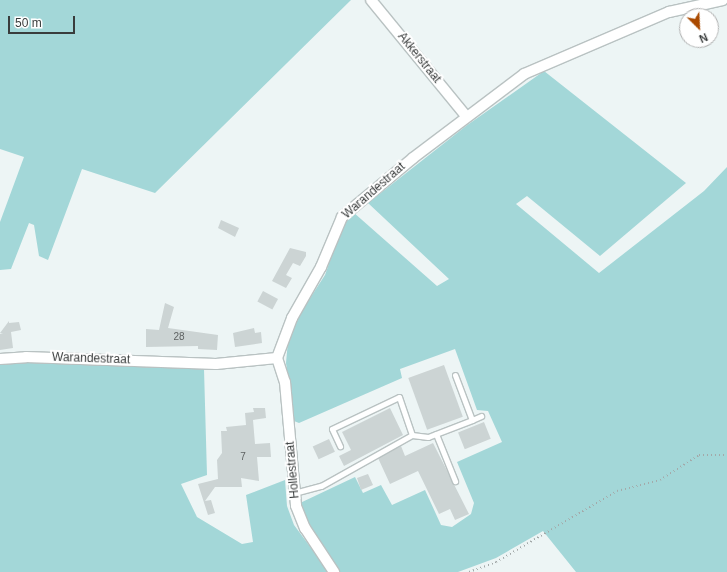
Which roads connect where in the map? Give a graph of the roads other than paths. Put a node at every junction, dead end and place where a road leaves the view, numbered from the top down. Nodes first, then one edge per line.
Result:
1 (372, 0) edge
2 (723, 0) edge
3 (466, 116) junction
4 (277, 358) junction
5 (0, 359) edge
6 (455, 375) dead end
7 (481, 416) dead end
8 (472, 420) junction
9 (436, 434) junction
10 (412, 435) junction
11 (340, 446) dead end
12 (455, 481) dead end
13 (294, 493) junction
14 (334, 572) edge

1 - 3 street, Akkerstraat
2 - 3 street, Warandestraat
3 - 4 street, Warandestraat
4 - 5 street, Warandestraat
4 - 13 street, Hollestraat
6 - 8 lane
7 - 8 lane
8 - 9 lane
9 - 10 lane
9 - 12 lane
10 - 11 lane
10 - 13 lane
13 - 14 street, Hollestraat

